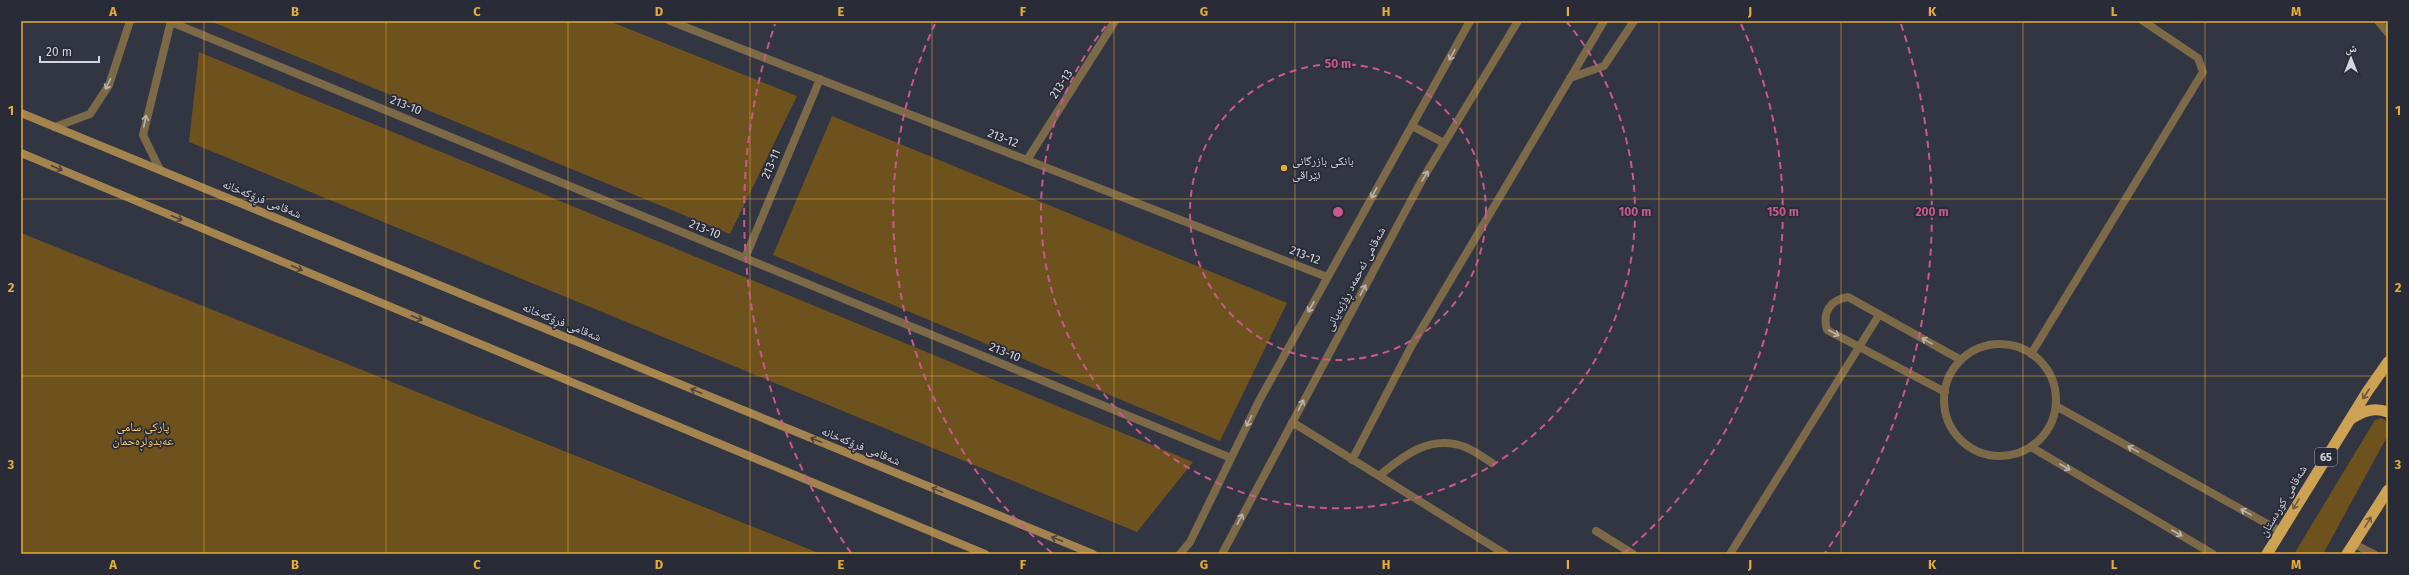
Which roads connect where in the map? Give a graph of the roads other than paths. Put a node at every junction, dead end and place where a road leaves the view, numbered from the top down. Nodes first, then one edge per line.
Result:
1 (130, 21) edge
2 (171, 21) edge
3 (670, 21) edge
4 (1115, 21) edge
5 (1470, 21) edge
6 (1518, 21) edge
7 (1604, 21) edge
8 (1634, 21) edge
9 (2143, 21) edge
10 (2378, 21) edge
11 (2388, 33) edge
12 (1570, 78) junction
13 (820, 79) junction
14 (21, 113) edge
15 (55, 126) junction
16 (1412, 126) junction
17 (1444, 143) junction
18 (21, 153) edge
19 (1026, 160) junction
20 (160, 170) junction
21 (745, 258) junction
22 (1327, 277) junction
23 (1879, 315) junction
24 (1859, 347) junction
25 (2031, 354) junction
26 (1961, 360) junction
27 (2388, 362) edge
28 (1945, 392) junction
29 (2056, 406) junction
30 (2388, 412) edge
31 (1292, 422) junction
32 (2344, 428) junction
33 (2031, 447) junction
34 (1231, 458) junction
35 (1352, 460) junction
36 (1492, 463) dead end
37 (1379, 476) junction
38 (2388, 490) edge
39 (1596, 531) dead end
40 (2280, 531) junction
41 (2354, 544) junction
42 (1184, 552) edge
43 (985, 554) edge
44 (1093, 554) edge
45 (1222, 554) edge
46 (1505, 554) edge
47 (1633, 554) edge
48 (1730, 554) edge
49 (2213, 554) edge
50 (2266, 554) edge
51 (2347, 554) edge
52 (2374, 554) edge

1 -> 15 street
20 -> 2 street
2 - 21 street, 213-10
3 - 13 street, 213-12
4 - 19 street, 213-13
5 -> 16 street, شەقامی ئەحمەد ڕۆژبەیانی
6 - 17 street, شەقامی ئەحمەد ڕۆژبەیانی
7 - 12 street
8 - 12 street
9 - 25 street
10 - 11 street
12 - 35 street
13 - 19 street, 213-12
13 - 21 street, 213-11
14 - 15 main road, شەقامی فڕۆکەخانە
15 - 20 main road, شەقامی فڕۆکەخانە
16 - 17 street
16 -> 22 street, شەقامی ئەحمەد ڕۆژبەیانی
31 -> 17 street, شەقامی ئەحمەد ڕۆژبەیانی
18 -> 43 main road
19 - 22 street, 213-12
44 -> 20 main road, شەقامی فڕۆکەخانە
21 - 34 street, 213-10
22 -> 34 street, شەقامی ئەحمەد ڕۆژبەیانی
23 - 24 street
23 -> 24 street
26 -> 23 street
24 - 28 street
24 - 48 street
25 - 26 street
25 - 29 street
26 - 28 street
27 -> 32 highway, شەقامی کوردستان / 65
28 - 33 street
29 - 33 street
40 -> 29 street
30 - 32 highway
31 - 35 street
45 -> 31 street, شەقامی ئەحمەد ڕۆژبەیانی
32 -> 40 highway, شەقامی کوردستان / 65
33 -> 49 street
34 - 42 street, شەقامی ئەحمەد ڕۆژبەیانی
35 - 37 street
36 - 37 street
37 - 46 street
41 -> 38 highway
39 - 47 street
40 - 50 highway, شەقامی کوردستان / 65
41 - 51 highway
41 - 52 street

